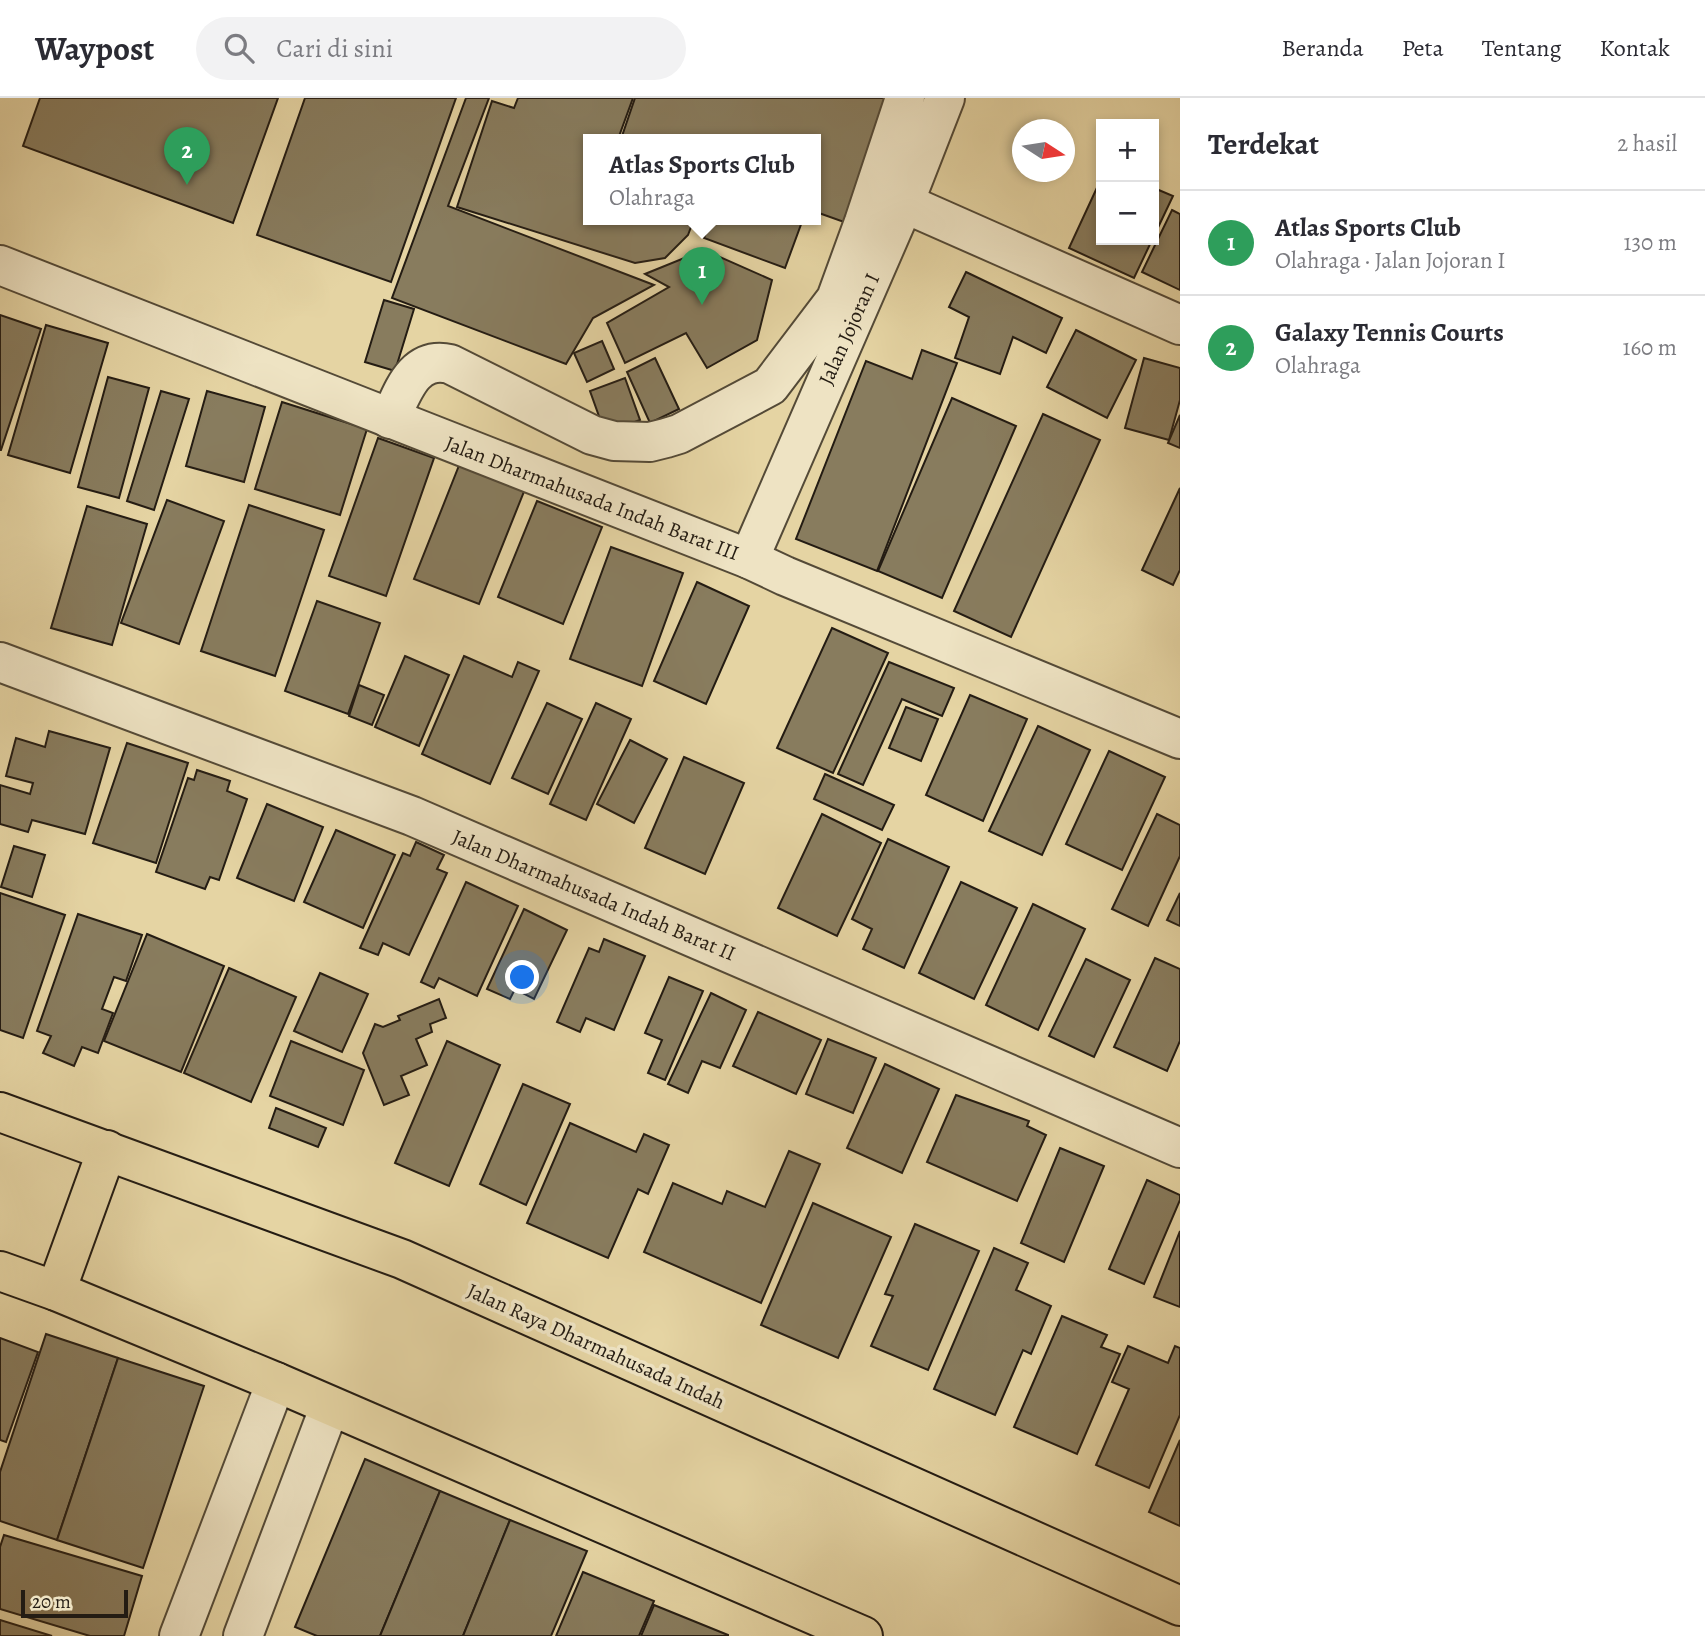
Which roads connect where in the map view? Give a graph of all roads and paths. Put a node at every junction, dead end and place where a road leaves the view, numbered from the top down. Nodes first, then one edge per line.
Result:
1 (905, 98) edge
2 (945, 98) edge
3 (904, 204) junction
4 (0, 265) edge
5 (1180, 325) edge
6 (390, 419) junction
7 (749, 559) junction
8 (0, 662) edge
9 (1180, 739) edge
10 (0, 1112) edge
11 (1180, 1148) edge
12 (107, 1150) junction
13 (0, 1271) edge
14 (56, 1291) junction
15 (276, 1382) junction
16 (330, 1406) junction
17 (1180, 1606) edge
18 (179, 1636) edge
19 (243, 1636) edge
20 (863, 1636) edge

1 - 6 street
2 - 3 street, Jalan Jojoran I
3 - 5 street
3 - 7 street, Jalan Jojoran I
4 - 6 street, Jalan Dharmahusada Indah Barat III
6 - 7 street, Jalan Dharmahusada Indah Barat III
7 - 9 street, Jalan Dharmahusada Indah Barat III
8 - 11 street, Jalan Dharmahusada Indah Barat II
10 - 12 main road, Jalan Raya Dharmahusada Indah
12 - 14 main road
12 - 17 main road, Jalan Raya Dharmahusada Indah
13 - 14 main road
14 - 15 main road
15 - 16 main road
15 - 18 street
16 - 19 street
16 - 20 main road

